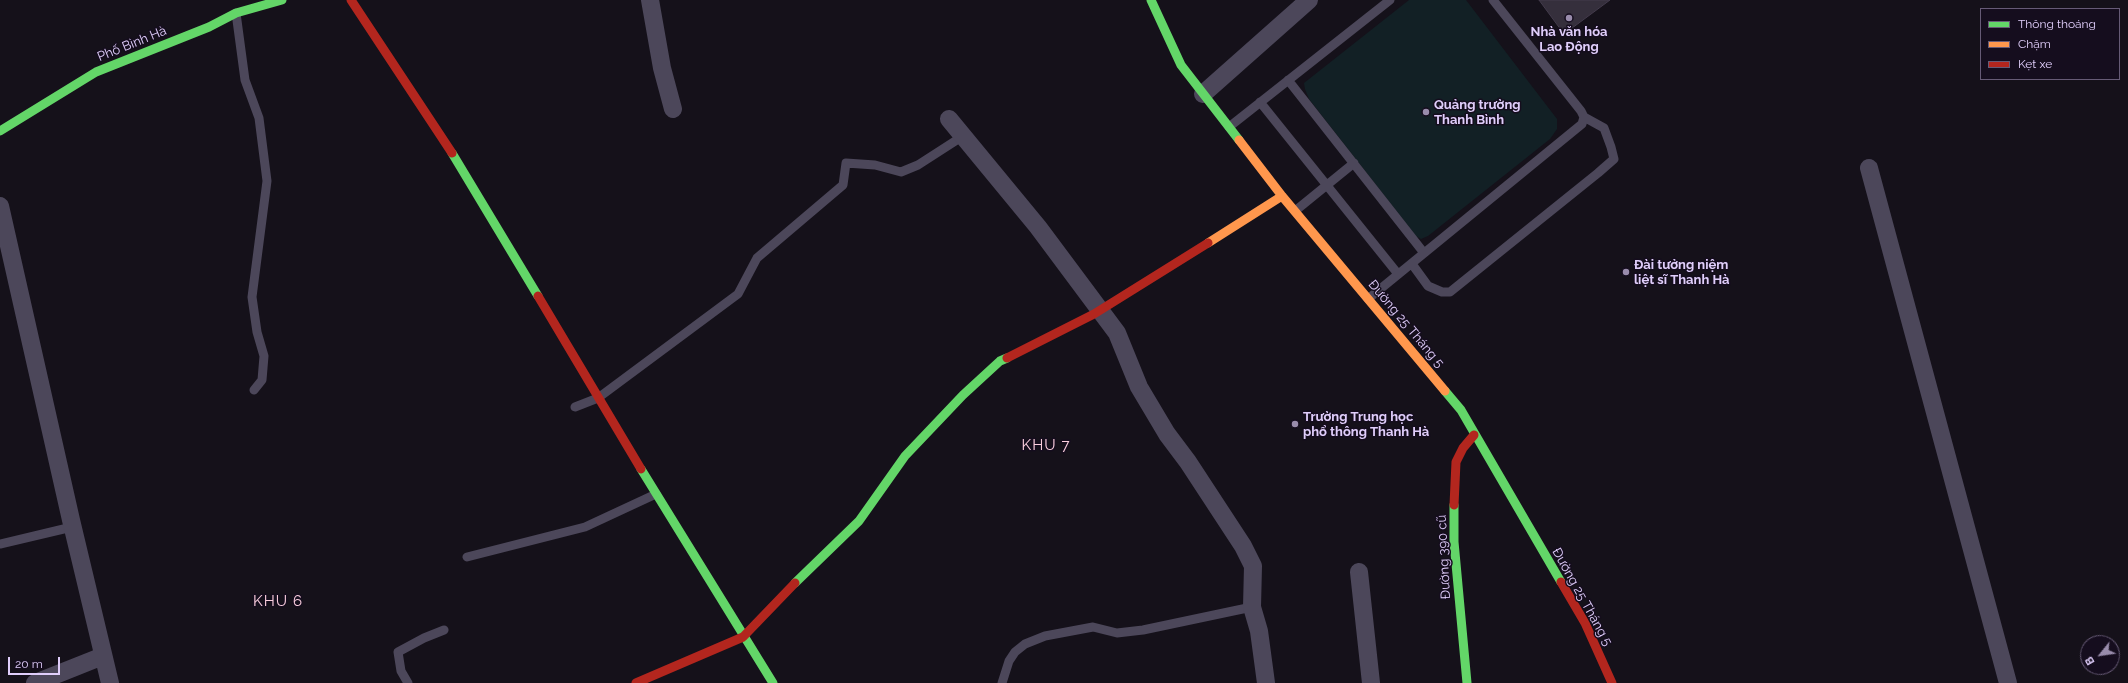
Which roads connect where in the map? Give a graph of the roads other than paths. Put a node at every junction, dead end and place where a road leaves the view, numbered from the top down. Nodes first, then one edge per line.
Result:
1 (282, 0) edge
2 (351, 0) edge
3 (650, 0) edge
4 (1151, 0) edge
5 (1309, 0) edge
6 (1390, 0) edge
7 (1494, 0) edge
8 (236, 12) junction
9 (1288, 80) junction
10 (1203, 94) junction
11 (1260, 102) junction
12 (673, 109) dead end
13 (1584, 117) junction
14 (949, 119) dead end
15 (1229, 127) junction
16 (0, 130) edge
17 (963, 136) junction
18 (1354, 163) junction
19 (1869, 168) dead end
20 (1327, 186) junction
21 (1282, 196) junction
22 (0, 206) edge
23 (1295, 211) junction
24 (1424, 253) junction
25 (1412, 264) junction
26 (1398, 274) junction
27 (1368, 299) junction
28 (1101, 310) junction
29 (254, 390) dead end
30 (598, 398) junction
31 (575, 407) dead end
32 (1474, 435) junction
33 (656, 494) junction
34 (72, 527) junction
35 (0, 544) edge
36 (467, 557) dead end
37 (1359, 572) dead end
38 (1252, 607) junction
39 (444, 630) dead end
40 (743, 637) junction
41 (103, 656) junction
42 (34, 683) edge
43 (110, 683) edge
44 (408, 683) edge
45 (636, 683) edge
46 (772, 683) edge
47 (1002, 683) edge
48 (1266, 683) edge
49 (1371, 683) edge
50 (1467, 683) edge
51 (1612, 683) edge
52 (2008, 683) edge

1 - 8 street, Phố Bình Hà
2 - 30 street
3 - 12 street
4 - 10 street, Đường 25 Tháng 5
5 - 10 street
6 - 9 lane
7 - 13 lane
8 - 16 street, Phố Bình Hà
8 - 29 lane
9 - 11 lane
9 - 18 lane
10 - 15 street, Đường 25 Tháng 5
11 - 15 lane
11 - 20 lane
13 - 24 lane
13 - 25 lane
14 - 17 street
15 - 21 street, Đường 25 Tháng 5
17 - 28 street
17 - 30 lane
18 - 20 lane
18 - 24 lane
19 - 52 street
20 - 23 lane
20 - 26 lane
21 - 23 street, Đường 25 Tháng 5
21 - 28 street
22 - 34 street
23 - 27 street, Đường 25 Tháng 5
24 - 25 lane
25 - 26 lane
26 - 27 lane
27 - 32 street, Đường 25 Tháng 5
28 - 38 street
28 - 40 street
30 - 31 lane
30 - 33 street
32 - 50 street, Đường 390 cũ
32 - 51 street, Đường 25 Tháng 5
33 - 36 lane
33 - 40 street
34 - 35 lane
34 - 41 street
37 - 49 street
38 - 47 lane
38 - 48 street
39 - 44 lane
40 - 45 street
40 - 46 street
41 - 42 street
41 - 43 street

